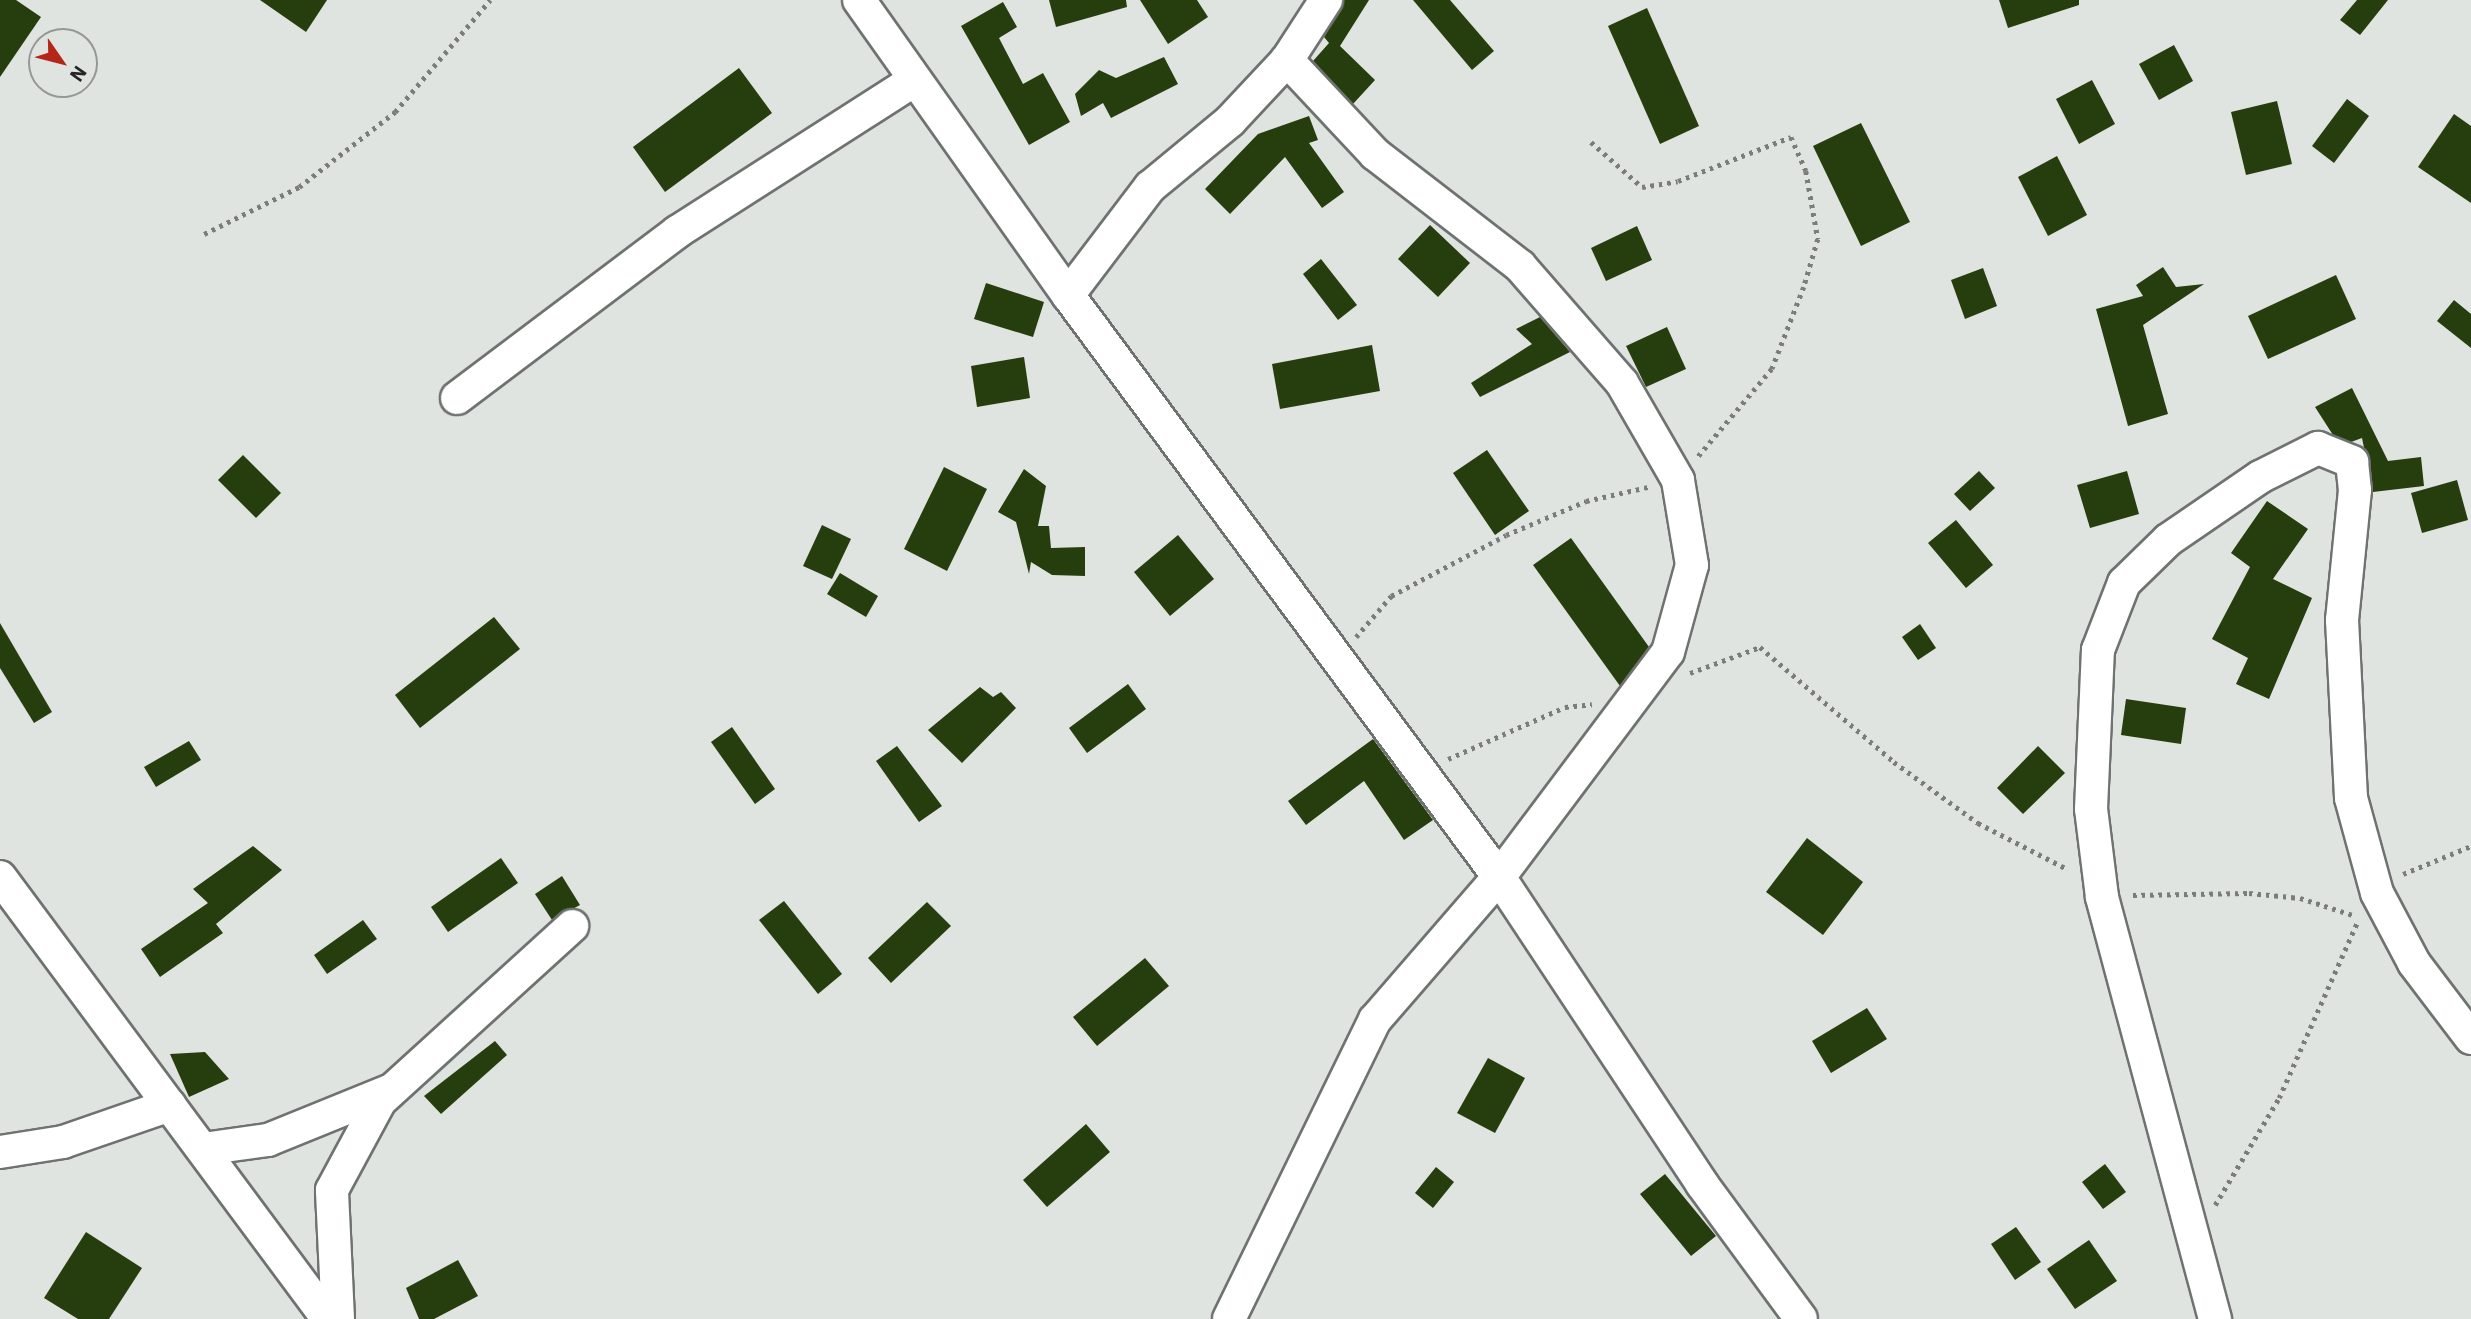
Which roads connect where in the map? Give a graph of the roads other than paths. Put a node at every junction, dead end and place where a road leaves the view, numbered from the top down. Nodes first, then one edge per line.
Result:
1 (859, 0) edge
2 (1326, 0) edge
3 (1287, 60) junction
4 (913, 81) junction
5 (1068, 295) junction
6 (457, 398) dead end
7 (0, 877) edge
8 (1499, 877) junction
9 (572, 926) dead end
10 (2471, 1038) edge
11 (394, 1089) junction
12 (170, 1105) junction
13 (203, 1149) junction
14 (0, 1152) edge
15 (328, 1319) edge
16 (338, 1319) edge
17 (1229, 1319) edge
18 (1801, 1319) edge
19 (2215, 1319) edge

1 - 4 street
2 - 3 street
3 - 5 street
3 - 8 street
4 - 5 street
4 - 6 street
5 - 8 street
7 - 12 street
8 - 17 street
8 - 18 street
9 - 11 street
10 - 19 street
11 - 13 street
11 - 16 street
12 - 13 street
12 - 14 street
13 - 15 street

